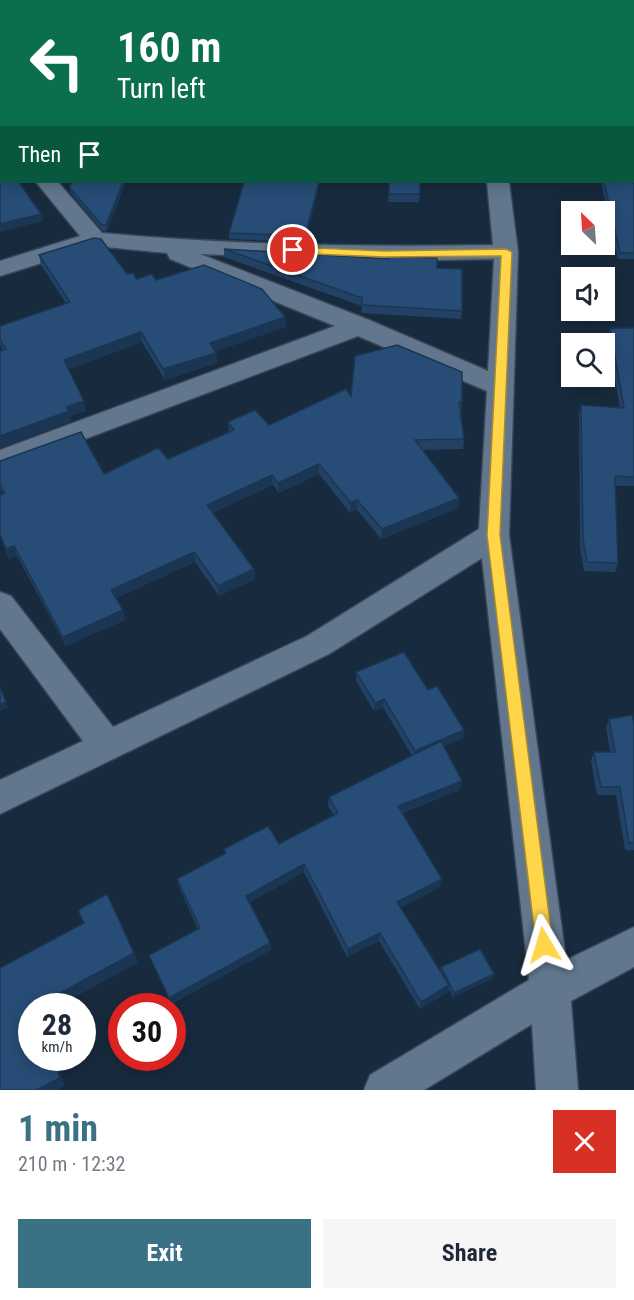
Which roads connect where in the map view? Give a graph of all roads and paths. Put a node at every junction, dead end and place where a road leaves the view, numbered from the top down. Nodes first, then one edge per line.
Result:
1 (48, 183) edge
2 (498, 183) edge
3 (95, 239) junction
4 (155, 245) junction
5 (506, 252) junction
6 (0, 269) edge
7 (360, 326) junction
8 (499, 386) junction
9 (0, 461) edge
10 (494, 535) junction
11 (0, 605) edge
12 (108, 747) junction
13 (0, 798) edge
14 (634, 946) edge
15 (550, 990) junction
16 (386, 1090) edge
17 (556, 1090) edge

1 - 3 street
2 - 5 street
3 - 4 street
3 - 6 street
4 - 5 street
4 - 7 street
5 - 8 street
7 - 8 street
7 - 9 street
8 - 10 street
10 - 12 street
10 - 15 street
11 - 12 street
12 - 13 street
14 - 15 street
15 - 16 street
15 - 17 street

